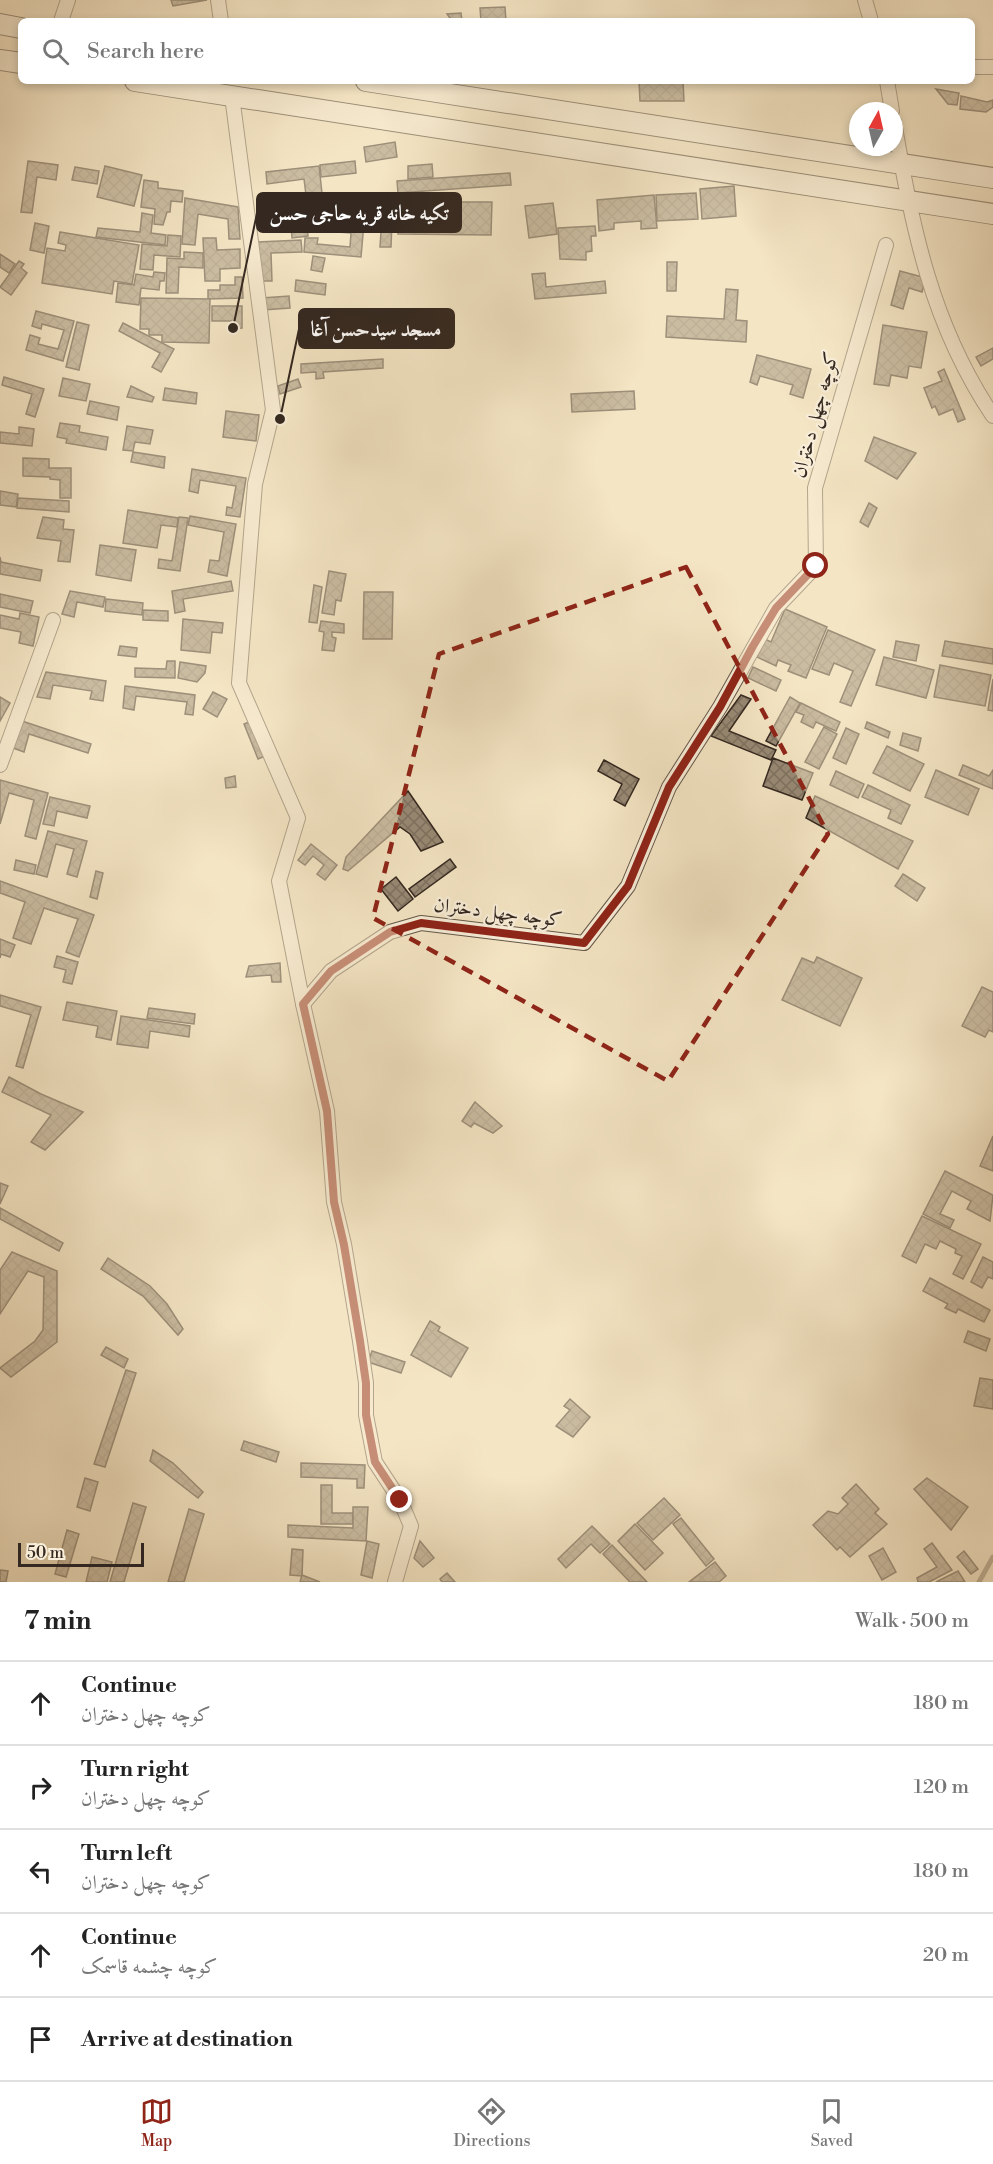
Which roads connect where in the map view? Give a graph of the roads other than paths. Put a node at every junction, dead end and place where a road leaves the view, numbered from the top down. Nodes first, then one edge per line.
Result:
1 (68, 0) edge
2 (218, 0) edge
3 (865, 0) edge
4 (62, 18) edge
5 (221, 18) edge
6 (870, 18) edge
7 (0, 24) edge
8 (18, 27) edge
9 (0, 60) edge
10 (18, 63) edge
11 (975, 67) edge
12 (993, 67) edge
13 (154, 84) edge
14 (385, 84) edge
15 (888, 84) edge
16 (231, 96) junction
17 (890, 102) edge
18 (900, 156) edge
19 (902, 164) junction
20 (993, 178) edge
21 (908, 201) junction
22 (993, 214) edge
23 (886, 245) dead end
24 (993, 416) edge
25 (53, 620) dead end
26 (0, 765) edge
27 (303, 1004) junction
28 (395, 1582) edge

1 - 4 street
2 - 5 street
3 - 6 street
7 - 8 street
9 - 10 street
11 - 12 street
13 - 16 street
14 - 19 street
15 - 17 street
16 - 21 street
16 - 27 street
18 - 19 street
19 - 20 street
19 - 21 street
21 - 22 street
21 - 24 street
23 - 27 street, کوچه چهل دختران
25 - 26 street
27 - 28 street

